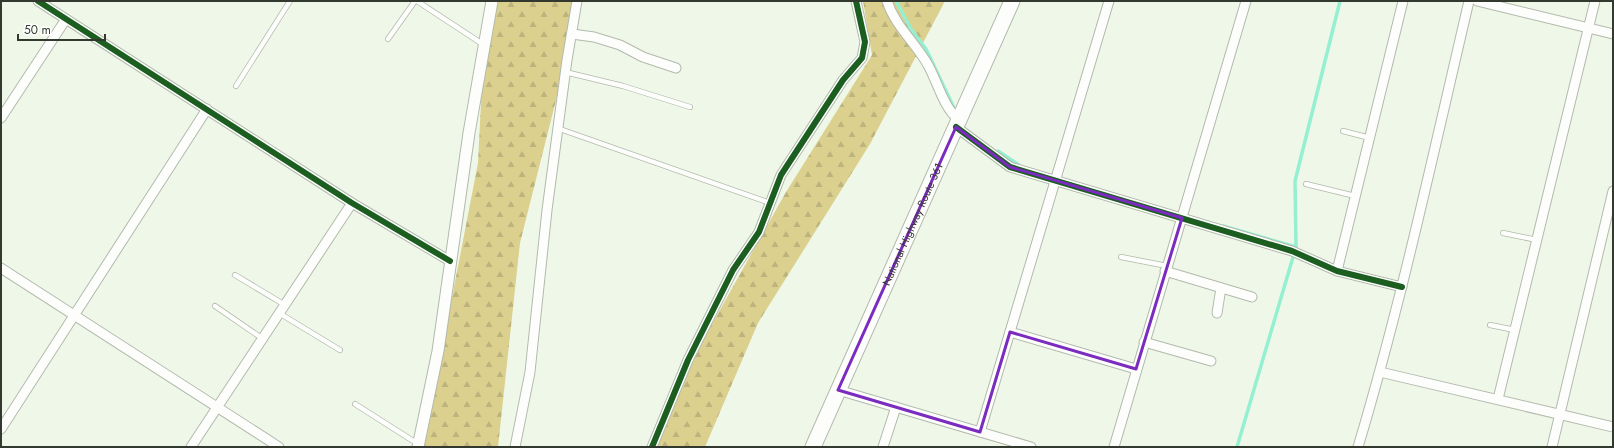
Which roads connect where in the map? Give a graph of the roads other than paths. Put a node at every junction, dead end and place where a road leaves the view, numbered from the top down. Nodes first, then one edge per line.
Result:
1 (38, 1) edge
2 (290, 1) edge
3 (416, 1) edge
4 (492, 1) edge
5 (577, 1) edge
6 (856, 1) edge
7 (887, 1) edge
8 (1012, 1) edge
9 (1109, 1) edge
10 (1246, 1) edge
11 (1403, 1) edge
12 (1469, 1) edge
13 (1477, 1) edge
14 (1595, 1) edge
15 (66, 19) junction
16 (1588, 28) junction
17 (572, 34) junction
18 (1613, 34) edge
19 (388, 39) dead end
20 (484, 45) junction
21 (676, 68) dead end
22 (565, 72) junction
23 (236, 86) dead end
24 (690, 107) dead end
25 (207, 109) junction
26 (1, 118) edge
27 (958, 124) junction
28 (558, 128) junction
29 (1343, 131) dead end
30 (1370, 138) junction
31 (1056, 179) junction
32 (1306, 184) dead end
33 (1613, 191) edge
34 (1355, 196) junction
35 (352, 203) junction
36 (770, 203) junction
37 (1182, 215) junction
38 (1503, 233) dead end
39 (1536, 240) junction
40 (1121, 257) dead end
41 (450, 261) junction
42 (1, 268) edge
43 (1166, 269) junction
44 (1337, 270) junction
45 (235, 275) dead end
46 (1402, 287) junction
47 (1221, 288) junction
48 (1252, 297) dead end
49 (285, 305) junction
50 (215, 306) dead end
51 (279, 313) junction
52 (1217, 313) dead end
53 (74, 316) junction
54 (1490, 325) dead end
55 (1515, 330) junction
56 (1010, 332) junction
57 (263, 339) junction
58 (1144, 342) junction
59 (340, 350) dead end
60 (1211, 361) dead end
61 (1136, 369) junction
62 (1380, 372) junction
63 (838, 390) junction
64 (1498, 399) junction
65 (355, 404) dead end
66 (218, 407) junction
67 (896, 407) junction
68 (1560, 413) junction
69 (1613, 426) edge
70 (1, 429) edge
71 (980, 432) junction
72 (419, 446) edge
73 (192, 447) edge
74 (279, 447) edge
75 (515, 447) edge
76 (652, 447) edge
77 (813, 447) edge
78 (883, 447) edge
79 (1031, 447) edge
80 (1114, 447) edge
81 (1358, 447) edge
82 (1554, 447) edge

1 - 15 street
2 - 23 lane
3 - 19 lane
3 - 20 lane
4 - 20 street
5 - 17 street
6 - 36 street
7 - 27 street
8 - 27 highway, National Highway Route 361
9 - 31 street
10 - 37 street
11 - 30 street
12 - 46 street
13 - 16 street
14 - 16 street
15 - 25 street
15 - 26 street
16 - 18 street
16 - 39 street
17 - 21 street
17 - 22 street
20 - 41 street
22 - 24 lane
22 - 28 street
25 - 35 street
25 - 53 street
27 - 31 street
27 - 63 highway, National Highway Route 361
28 - 36 lane
28 - 75 street
29 - 30 lane
30 - 34 street
31 - 37 street
31 - 56 street
32 - 34 lane
33 - 68 street
34 - 44 street
35 - 41 street
35 - 49 street
36 - 76 street
37 - 43 street
37 - 44 street
38 - 39 lane
39 - 55 street
40 - 43 lane
41 - 72 street
42 - 53 street
43 - 47 street
43 - 58 street
44 - 46 street
45 - 49 lane
46 - 62 street
47 - 48 street
47 - 52 street
49 - 51 street
50 - 57 lane
51 - 57 street
51 - 59 lane
53 - 66 street
53 - 70 street
54 - 55 lane
55 - 64 street
56 - 61 street
56 - 71 street
57 - 66 street
58 - 60 street
58 - 61 street
61 - 80 street
62 - 64 street
62 - 81 street
63 - 67 street
63 - 77 highway, National Highway Route 361
64 - 68 street
65 - 72 lane
66 - 73 street
66 - 74 street
67 - 71 street
67 - 78 street
68 - 69 street
68 - 82 street
71 - 79 street

